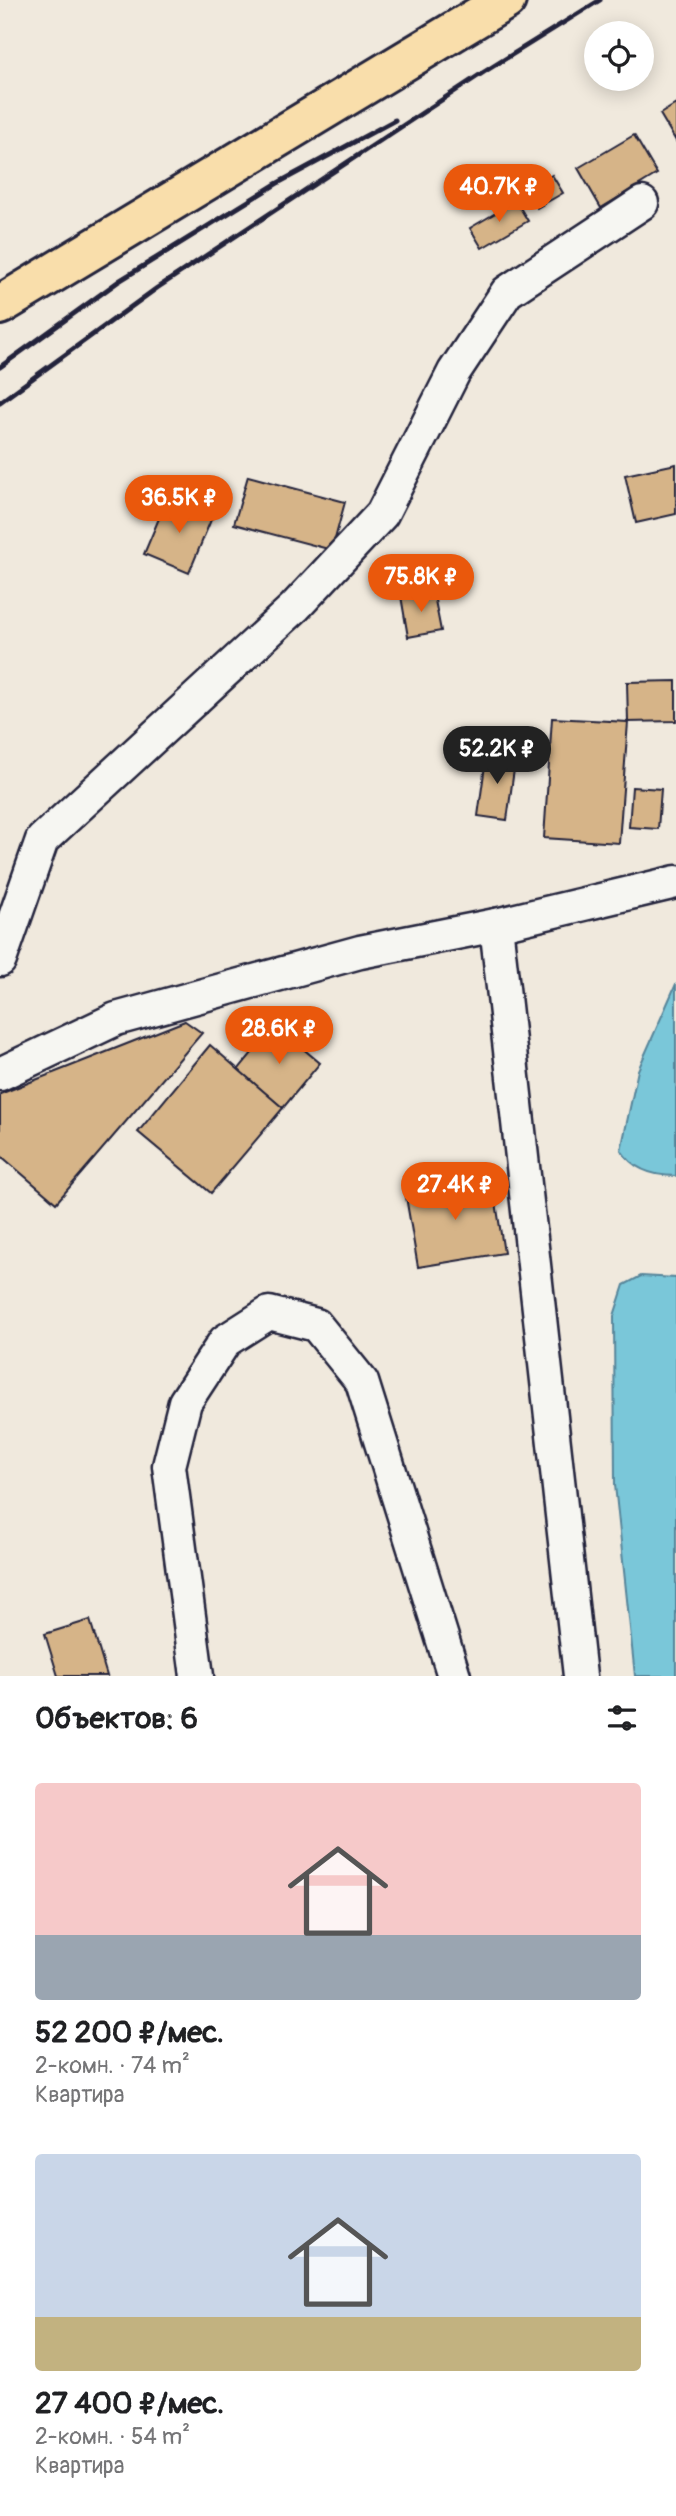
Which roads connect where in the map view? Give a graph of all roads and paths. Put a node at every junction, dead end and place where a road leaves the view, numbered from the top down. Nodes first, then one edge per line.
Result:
1 (506, 0) edge
2 (642, 203) dead end
3 (0, 305) edge
4 (676, 882) edge
5 (496, 925) junction
6 (0, 960) edge
7 (0, 1074) edge
8 (197, 1676) edge
9 (454, 1676) edge
10 (580, 1676) edge

1 - 3 main road
2 - 6 lane
4 - 5 lane
5 - 7 lane
5 - 10 lane
8 - 9 lane

